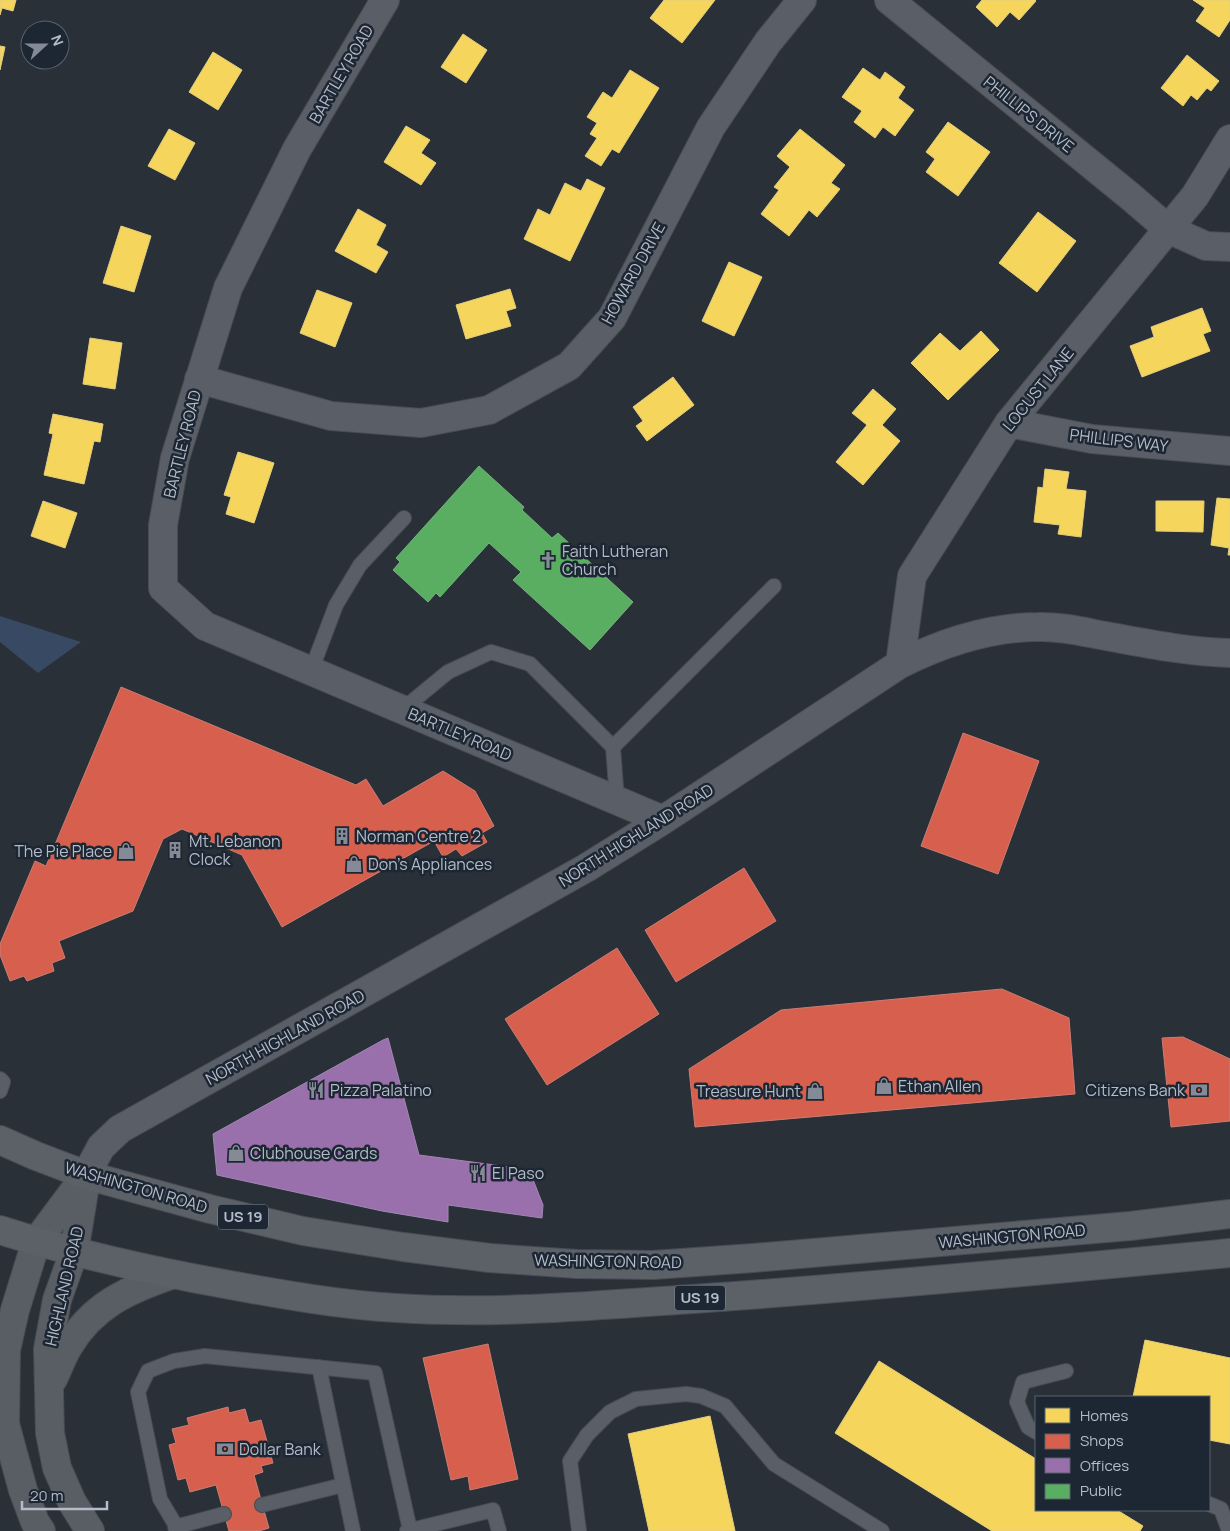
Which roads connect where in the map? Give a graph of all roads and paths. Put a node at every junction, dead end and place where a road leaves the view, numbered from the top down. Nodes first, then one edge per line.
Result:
1 (385, 0) edge
2 (802, 0) edge
3 (889, 0) edge
4 (1230, 139) edge
5 (1168, 229) junction
6 (1230, 247) edge
7 (199, 379) junction
8 (1009, 423) junction
9 (1230, 451) edge
10 (404, 518) dead end
11 (774, 586) dead end
12 (1230, 653) edge
13 (900, 664) junction
14 (311, 671) junction
15 (402, 709) junction
16 (613, 747) junction
17 (617, 800) junction
18 (663, 820) junction
19 (0, 1079) edge
20 (0, 1091) edge
21 (0, 1140) edge
22 (86, 1175) junction
23 (1230, 1214) edge
24 (0, 1230) edge
25 (36, 1242) junction
26 (74, 1252) junction
27 (1230, 1253) edge
28 (171, 1275) junction
29 (319, 1367) junction
30 (1066, 1371) dead end
31 (49, 1387) junction
32 (1035, 1431) edge
33 (344, 1485) junction
34 (262, 1504) dead end
35 (1210, 1504) edge
36 (224, 1514) dead end
37 (177, 1529) edge
38 (41, 1531) edge
39 (90, 1531) edge
40 (353, 1531) edge
41 (409, 1531) edge
42 (499, 1531) edge
43 (579, 1531) edge
44 (882, 1531) edge
45 (1229, 1531) edge

1 - 7 street, BARTLEY ROAD
2 - 7 street, HOWARD DRIVE
3 - 5 street, PHILLIPS DRIVE
4 - 5 street, LOCUST LANE
5 - 6 street, PHILLIPS DRIVE
5 - 8 street, LOCUST LANE
7 - 14 street, BARTLEY ROAD
8 - 9 street, PHILLIPS WAY
8 - 13 street, LOCUST LANE
10 - 14 lane
11 - 16 lane
12 - 13 street, NORTH HIGHLAND ROAD
13 - 18 street, NORTH HIGHLAND ROAD
14 - 15 street, BARTLEY ROAD
15 - 16 lane
15 - 17 street, BARTLEY ROAD
16 - 17 lane
17 - 18 street, BARTLEY ROAD
18 - 22 street, NORTH HIGHLAND ROAD
19 - 20 lane
21 - 22 main road, WASHINGTON ROAD / US 19
22 - 23 main road, WASHINGTON ROAD / US 19
22 - 25 street, HIGHLAND ROAD
22 - 26 street, HIGHLAND ROAD
24 - 25 main road, US 19
25 - 26 main road, US 19
25 - 38 street, HIGHLAND ROAD
26 - 28 main road, US 19
26 - 31 street, HIGHLAND ROAD
27 - 28 main road, US 19
28 - 31 street
29 - 33 lane
29 - 37 lane
29 - 41 lane
30 - 32 lane
31 - 39 street, HIGHLAND ROAD
33 - 34 lane
33 - 40 lane
35 - 45 lane
36 - 37 lane
41 - 42 lane
43 - 44 lane

